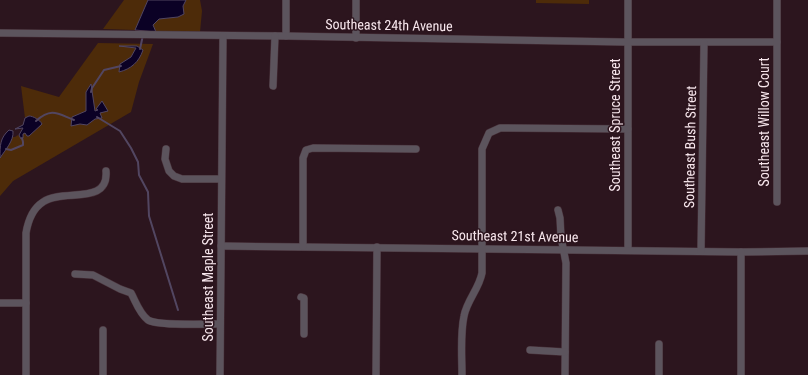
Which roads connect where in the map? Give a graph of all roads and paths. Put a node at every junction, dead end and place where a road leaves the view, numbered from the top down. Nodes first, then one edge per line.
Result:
1 (286, 0) edge
2 (356, 0) edge
3 (628, 0) edge
4 (778, 0) edge
5 (0, 33) edge
6 (223, 36) junction
7 (275, 36) junction
8 (286, 36) junction
9 (356, 38) junction
10 (628, 42) junction
11 (778, 42) junction
12 (704, 43) junction
13 (272, 86) dead end
14 (628, 129) junction
15 (166, 149) dead end
16 (416, 149) dead end
17 (106, 171) dead end
18 (221, 179) junction
19 (777, 202) dead end
20 (558, 210) dead end
21 (221, 246) junction
22 (303, 246) junction
23 (377, 247) junction
24 (483, 249) junction
25 (564, 250) junction
26 (628, 250) junction
27 (701, 251) junction
28 (808, 251) edge
29 (741, 252) junction
30 (75, 274) dead end
31 (301, 297) dead end
32 (0, 303) edge
33 (26, 303) junction
34 (220, 324) junction
35 (103, 330) dead end
36 (304, 334) dead end
37 (659, 344) dead end
38 (530, 350) dead end
39 (565, 352) junction
40 (26, 375) edge
41 (103, 375) edge
42 (220, 375) edge
43 (376, 375) edge
44 (462, 375) edge
45 (565, 375) edge
46 (659, 375) edge
47 (741, 375) edge

1 - 8 street
2 - 9 street
3 - 10 street, Southeast Spruce Street
4 - 11 street, Southeast Willow Court
5 - 6 street, Southeast 24th Avenue
6 - 7 street, Southeast 24th Avenue
6 - 18 street, Southeast Maple Street
7 - 8 street, Southeast 24th Avenue
7 - 13 street
8 - 9 street, Southeast 24th Avenue
9 - 10 street, Southeast 24th Avenue
10 - 12 street, Southeast 24th Avenue
10 - 14 street, Southeast Spruce Street
11 - 12 street, Southeast 24th Avenue
11 - 19 street, Southeast Willow Court
12 - 27 street, Southeast Bush Street
14 - 24 street
14 - 26 street, Southeast Spruce Street
15 - 18 street
16 - 22 street
17 - 33 street
18 - 21 street, Southeast Maple Street
20 - 25 street
21 - 22 street, Southeast 21st Avenue
21 - 34 street, Southeast Maple Street
22 - 23 street, Southeast 21st Avenue
23 - 24 street, Southeast 21st Avenue
23 - 43 street
24 - 25 street, Southeast 21st Avenue
24 - 44 street
25 - 26 street, Southeast 21st Avenue
25 - 39 street
26 - 27 street, Southeast 21st Avenue
27 - 29 street, Southeast 21st Avenue
28 - 29 street, Southeast 21st Avenue
29 - 47 street
30 - 34 street
31 - 36 street
32 - 33 street
33 - 40 street
34 - 42 street, Southeast Maple Street
35 - 41 street
37 - 46 street
38 - 39 street
39 - 45 street

